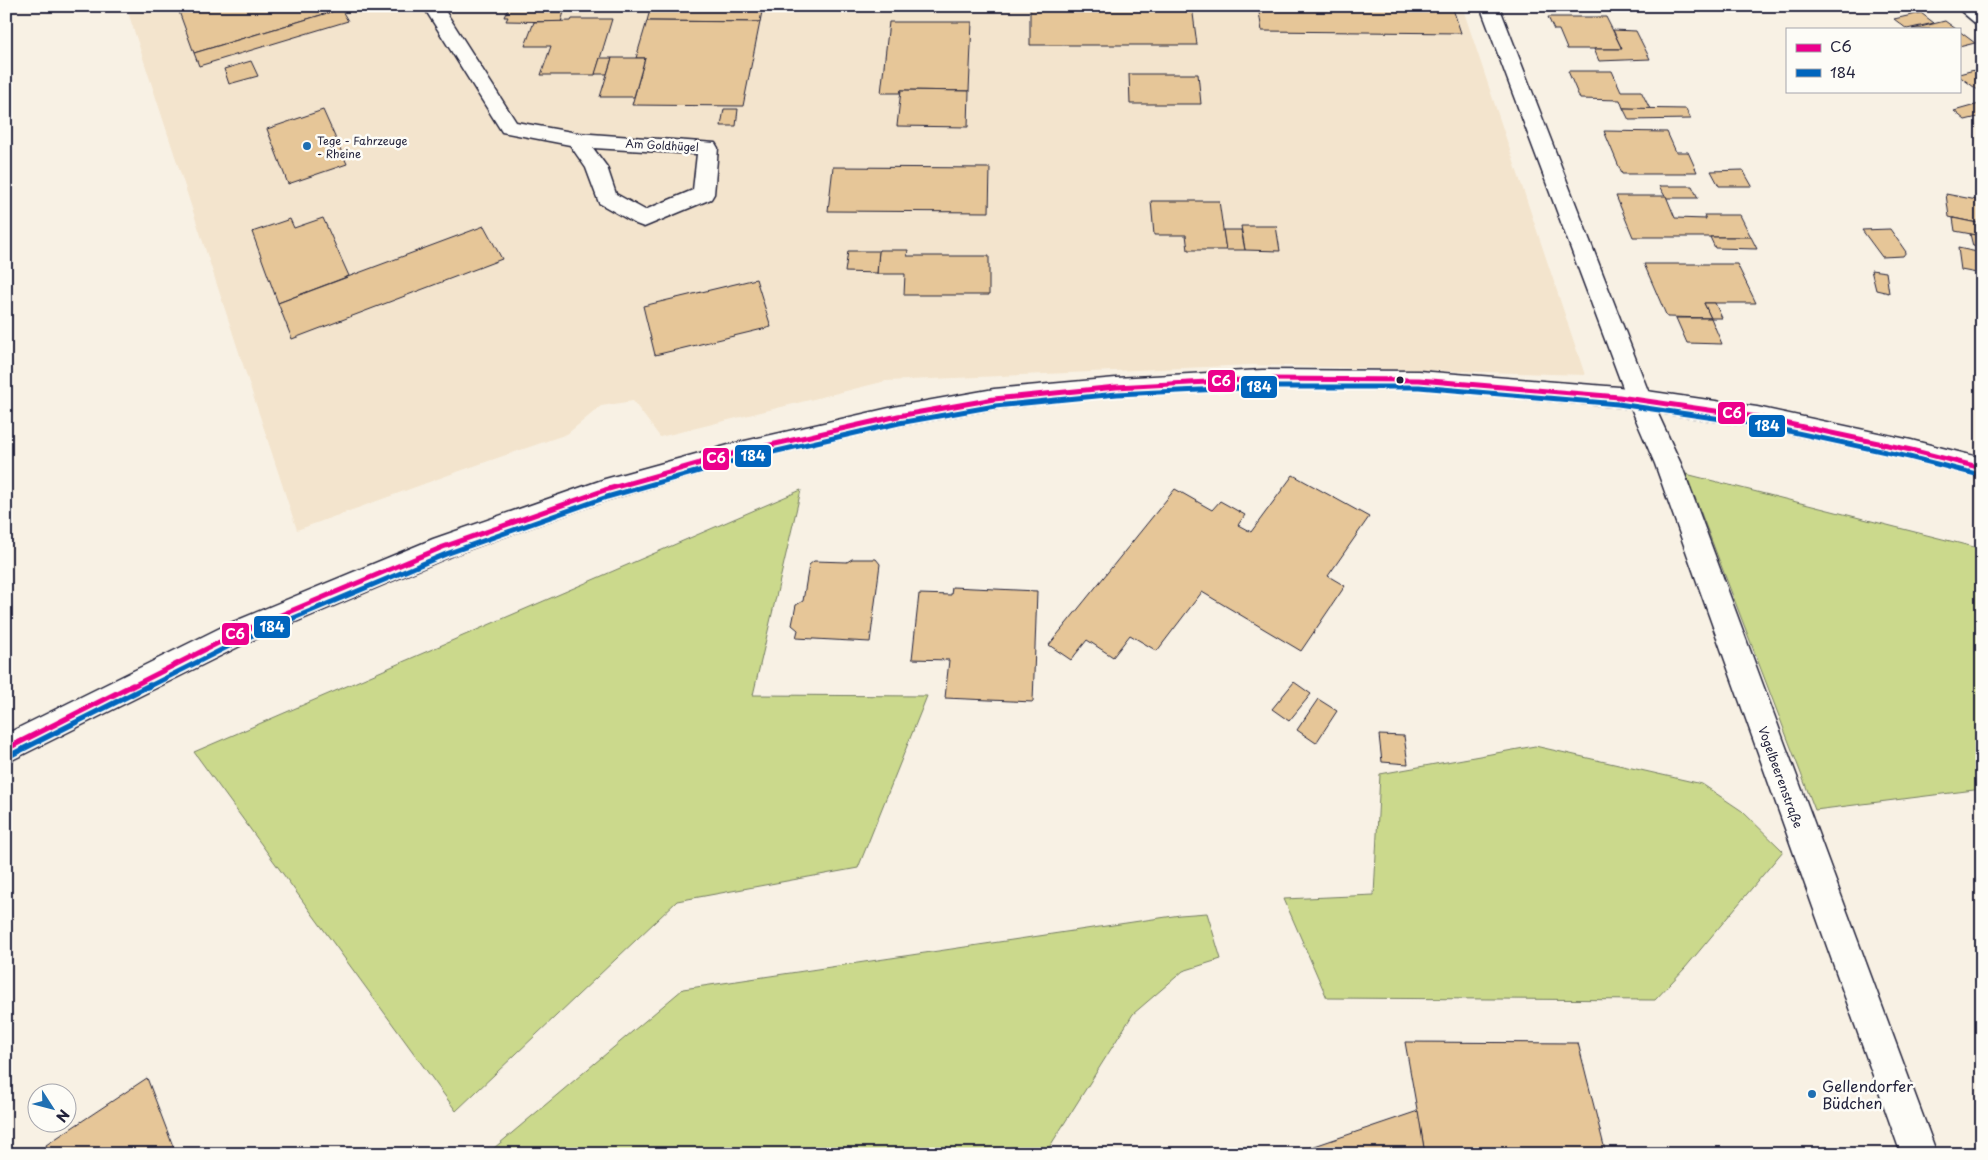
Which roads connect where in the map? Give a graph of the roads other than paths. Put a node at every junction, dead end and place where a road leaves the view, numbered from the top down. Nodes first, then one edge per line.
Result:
1 (432, 6) edge
2 (1490, 6) edge
3 (1964, 6) edge
4 (1982, 19) edge
5 (577, 140) junction
6 (1640, 401) junction
7 (1982, 468) edge
8 (6, 749) edge
9 (1919, 1154) edge

1 - 5 street, Am Goldhügel
2 - 6 street
3 - 4 street
5 - 5 street, Am Goldhügel
6 - 7 street
6 - 8 street
6 - 9 street, Vogelbeerenstraße

